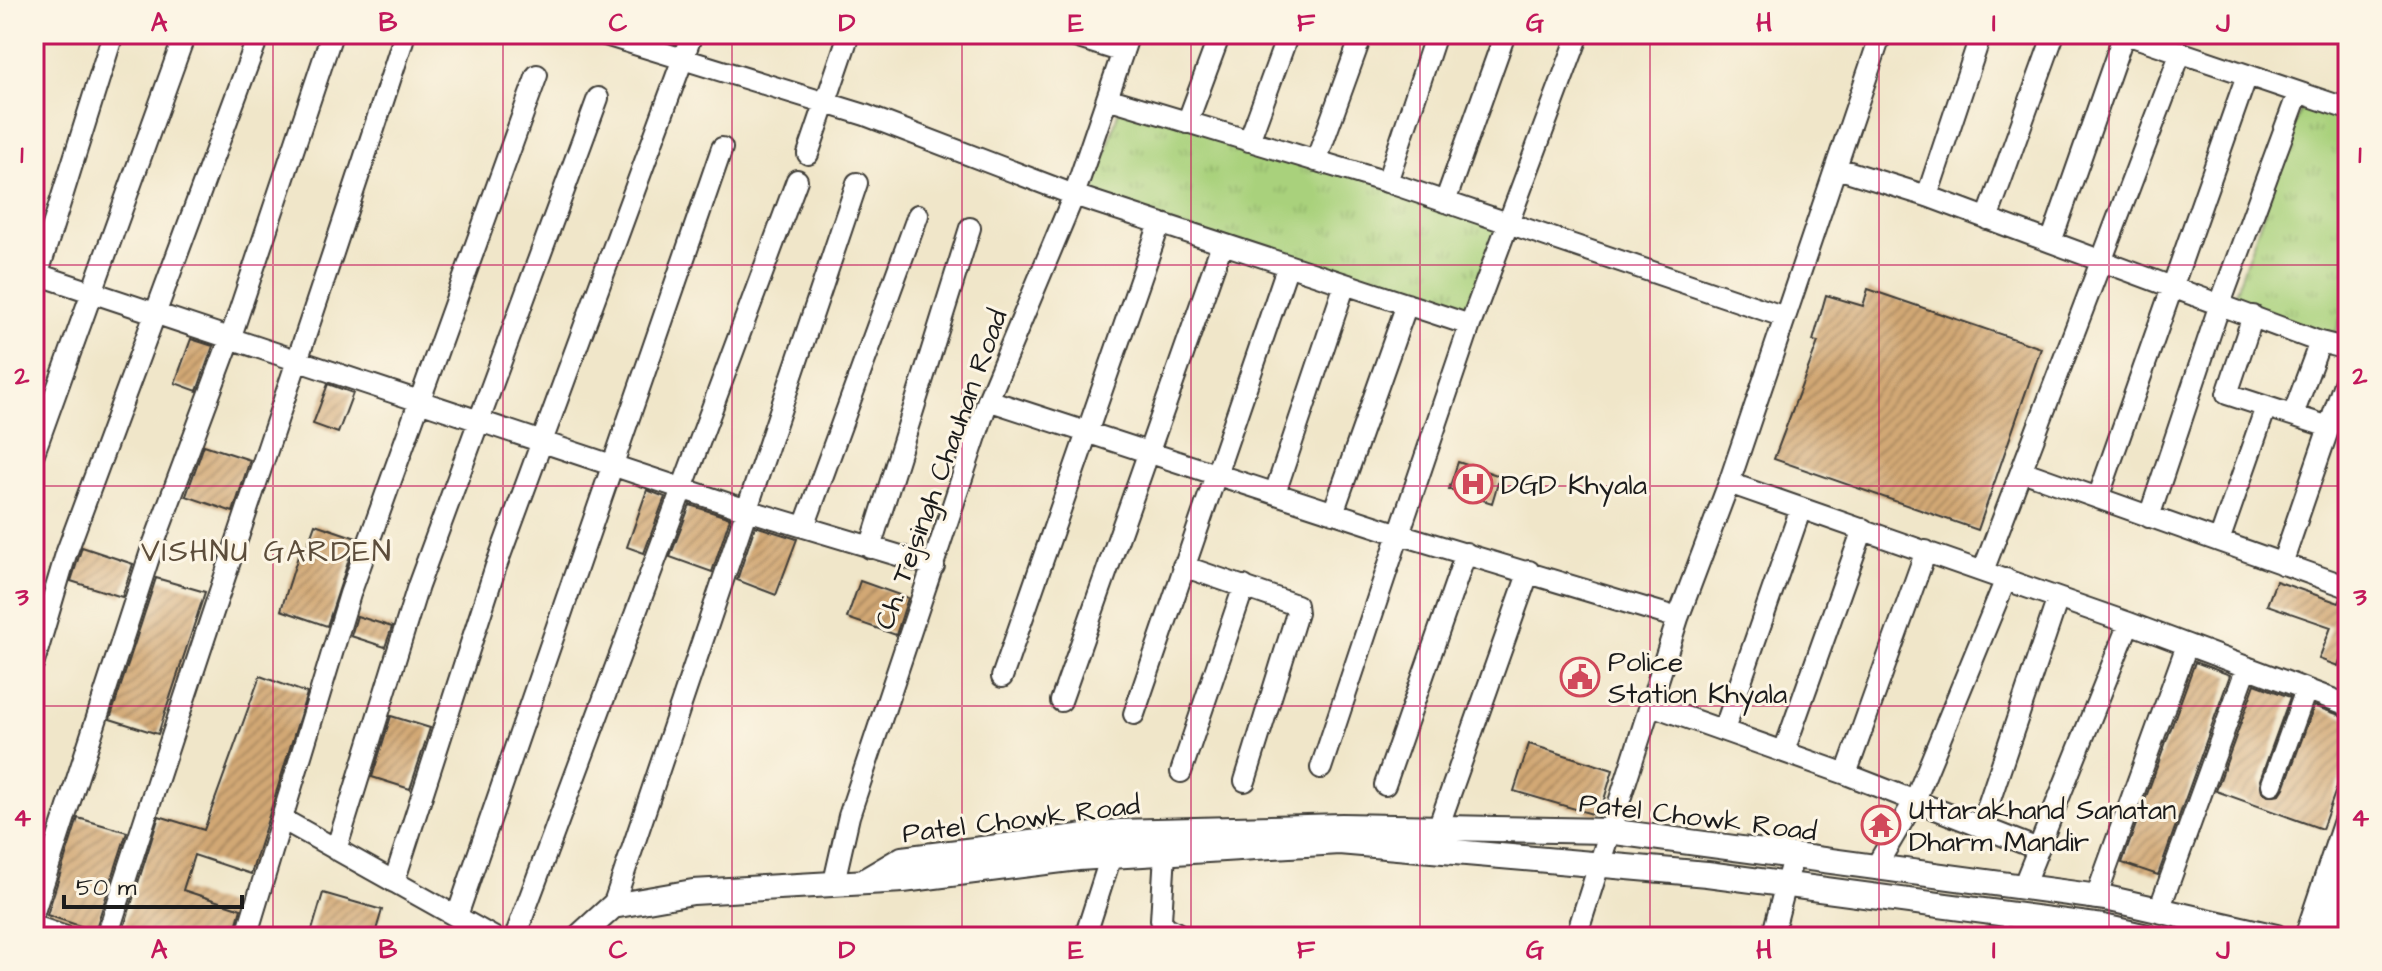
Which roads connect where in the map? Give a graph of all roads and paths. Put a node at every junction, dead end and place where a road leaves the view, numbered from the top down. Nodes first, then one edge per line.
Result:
1 (113, 34) edge
2 (185, 34) edge
3 (259, 34) edge
4 (332, 34) edge
5 (602, 34) edge
6 (692, 34) edge
7 (849, 34) edge
8 (1066, 34) edge
9 (1220, 34) edge
10 (1288, 34) edge
11 (1362, 34) edge
12 (1436, 34) edge
13 (1505, 34) edge
14 (1579, 34) edge
15 (1881, 34) edge
16 (1981, 34) edge
17 (2054, 34) edge
18 (2125, 34) edge
19 (403, 40) dead end
20 (1126, 43) edge
21 (2181, 52) junction
22 (683, 60) junction
23 (537, 75) dead end
24 (2247, 75) junction
25 (2298, 93) junction
26 (598, 98) dead end
27 (1107, 98) junction
28 (825, 103) junction
29 (2348, 109) edge
30 (1187, 123) junction
31 (1249, 141) junction
32 (722, 148) dead end
33 (808, 154) dead end
34 (1316, 161) junction
35 (1837, 168) junction
36 (797, 180) dead end
37 (1387, 182) junction
38 (857, 183) dead end
39 (1074, 195) junction
40 (1927, 196) junction
41 (1445, 202) junction
42 (918, 215) dead end
43 (1987, 219) junction
44 (1160, 223) junction
45 (1509, 223) junction
46 (970, 228) dead end
47 (2051, 242) junction
48 (1222, 244) junction
49 (2101, 262) junction
50 (1288, 265) junction
51 (35, 278) edge
52 (1345, 284) junction
53 (2170, 286) junction
54 (90, 293) junction
55 (1407, 304) junction
56 (2220, 304) junction
57 (157, 314) junction
58 (2253, 316) junction
59 (1785, 317) junction
60 (1470, 325) junction
61 (230, 339) junction
62 (2320, 342) junction
63 (2348, 348) edge
64 (298, 361) junction
65 (2348, 372) edge
66 (2194, 382) junction
67 (2227, 394) junction
68 (988, 400) junction
69 (421, 402) junction
70 (2266, 407) junction
71 (2293, 415) junction
72 (480, 421) junction
73 (2329, 427) junction
74 (1086, 430) junction
75 (543, 442) junction
76 (1147, 450) junction
77 (34, 453) edge
78 (614, 466) junction
79 (2022, 471) junction
80 (1215, 472) junction
81 (1729, 483) junction
82 (682, 488) junction
83 (1275, 493) junction
84 (2098, 498) junction
85 (1801, 508) junction
86 (747, 510) junction
87 (1333, 513) junction
88 (2149, 517) junction
89 (804, 527) junction
90 (1863, 529) junction
91 (1399, 534) junction
92 (2219, 541) junction
93 (870, 548) junction
94 (1926, 551) junction
95 (1466, 553) junction
96 (2282, 564) junction
97 (934, 566) junction
98 (1183, 566) junction
99 (1529, 571) junction
100 (1983, 571) junction
101 (2006, 579) junction
102 (2346, 581) edge
103 (1244, 586) junction
104 (2058, 598) junction
105 (1678, 618) junction
106 (2129, 623) junction
107 (2187, 645) junction
108 (34, 662) edge
109 (2247, 667) junction
110 (1002, 677) dead end
111 (2306, 690) junction
112 (1061, 701) dead end
113 (1651, 705) junction
114 (2348, 705) edge
115 (1134, 714) dead end
116 (1724, 730) junction
117 (1784, 751) junction
118 (1321, 768) dead end
119 (1181, 772) dead end
120 (1846, 774) junction
121 (1245, 781) dead end
122 (2272, 784) dead end
123 (1385, 785) dead end
124 (1915, 800) junction
125 (2348, 815) edge
126 (282, 819) junction
127 (1981, 826) junction
128 (1438, 828) junction
129 (1608, 831) junction
130 (2038, 849) junction
131 (336, 850) junction
132 (1165, 853) junction
133 (1111, 856) junction
134 (1793, 857) junction
135 (1599, 864) junction
136 (1875, 868) junction
137 (866, 880) junction
138 (2348, 880) edge
139 (394, 882) junction
140 (834, 882) junction
141 (1788, 884) junction
142 (2023, 887) junction
143 (2096, 897) junction
144 (613, 906) junction
145 (2159, 910) junction
146 (34, 912) edge
147 (457, 916) junction
148 (34, 926) edge
149 (66, 937) edge
150 (107, 937) edge
151 (246, 937) edge
152 (493, 937) edge
153 (515, 937) edge
154 (579, 937) edge
155 (1085, 937) edge
156 (1185, 937) edge
157 (1576, 937) edge
158 (1772, 937) edge
159 (2147, 937) edge
160 (2276, 937) edge
161 (2307, 937) edge
162 (2324, 937) edge

1 - 51 street
2 - 54 street
3 - 57 street
4 - 61 street
5 - 22 street
6 - 22 street
7 - 28 street
8 - 20 street
9 - 30 street
10 - 31 street
11 - 34 street
12 - 37 street
13 - 41 street
14 - 45 street
15 - 35 street
16 - 40 street
17 - 43 street
18 - 21 street
18 - 47 street
19 - 64 street
20 - 27 street, Ch. Tejsingh Chauhan Road
21 - 24 street
21 - 49 street
22 - 28 street
22 - 75 street
23 - 69 street
24 - 25 street
24 - 53 street
25 - 29 street
25 - 56 street
26 - 72 street
27 - 30 street
27 - 39 street, Ch. Tejsingh Chauhan Road
28 - 33 street
28 - 39 street
30 - 31 street
31 - 34 street
32 - 78 street
34 - 37 street
35 - 40 street
35 - 59 street
36 - 82 street
37 - 41 street
38 - 86 street
39 - 44 street
39 - 68 street, Ch. Tejsingh Chauhan Road
40 - 43 street
41 - 45 street
42 - 89 street
43 - 47 street
44 - 48 street
44 - 74 street
45 - 59 street
45 - 60 street
46 - 93 street
47 - 49 street
48 - 50 street
48 - 76 street
49 - 53 street
49 - 79 street
50 - 52 street
50 - 80 street
51 - 54 street
52 - 55 street
52 - 83 street
53 - 56 street
53 - 84 street
54 - 57 street
54 - 77 street
55 - 60 street
55 - 87 street
56 - 58 street
56 - 66 street
57 - 61 street
57 - 108 street
58 - 62 street
58 - 67 street
59 - 81 street
60 - 91 street
61 - 64 street
61 - 146 street
62 - 63 street
62 - 71 street
64 - 69 street
64 - 150 street
65 - 73 street
66 - 67 street
66 - 88 street
67 - 70 street
68 - 74 street
68 - 97 street, Ch. Tejsingh Chauhan Road
69 - 72 street
69 - 126 street
70 - 71 street
70 - 92 street
71 - 73 street
72 - 75 street
72 - 131 street
73 - 96 street
74 - 76 street
74 - 110 street
75 - 78 street
75 - 139 street
76 - 80 street
76 - 112 street
78 - 82 street
78 - 147 street
79 - 84 street
79 - 100 street
80 - 83 street
80 - 98 street
81 - 85 street
81 - 105 street
82 - 86 street
82 - 153 street
83 - 87 street
84 - 88 street
85 - 90 street
85 - 116 street
86 - 89 street
86 - 144 street
87 - 91 street
88 - 92 street
89 - 93 street
90 - 94 street
90 - 117 street
91 - 95 street
91 - 118 street
92 - 96 street
93 - 97 street
94 - 100 street
94 - 120 street
95 - 99 street
95 - 123 street
96 - 102 street
97 - 140 street, Ch. Tejsingh Chauhan Road
98 - 103 street
98 - 115 street
99 - 105 street
99 - 128 street
100 - 101 street
101 - 104 street
101 - 124 street
103 - 119 street
103 - 121 street
104 - 106 street
104 - 127 street
105 - 113 street
106 - 107 street
106 - 130 street
107 - 109 street
107 - 143 street
109 - 111 street
109 - 145 street
111 - 114 street
111 - 122 street
113 - 116 street
113 - 129 street
116 - 117 street
117 - 120 street
120 - 124 street
124 - 127 street
124 - 136 street
125 - 161 street
126 - 131 street
126 - 151 street
127 - 130 street
128 - 129 street, Patel Chowk Road
128 - 137 street, Patel Chowk Road
129 - 134 street, Patel Chowk Road
129 - 135 street
130 - 142 street
131 - 139 street
132 - 133 street, Patel Chowk Road
132 - 135 street, Patel Chowk Road
132 - 156 street
133 - 137 street, Patel Chowk Road
133 - 155 street
134 - 136 street, Patel Chowk Road
134 - 141 street
135 - 141 street, Patel Chowk Road
135 - 157 street
136 - 142 street, Patel Chowk Road
137 - 140 street
138 - 162 street
139 - 147 street
140 - 144 street
141 - 158 street
141 - 159 street, Patel Chowk Road
142 - 143 street, Patel Chowk Road
143 - 145 street, Patel Chowk Road
144 - 154 street
145 - 160 street, Patel Chowk Road
147 - 152 street
148 - 149 street

